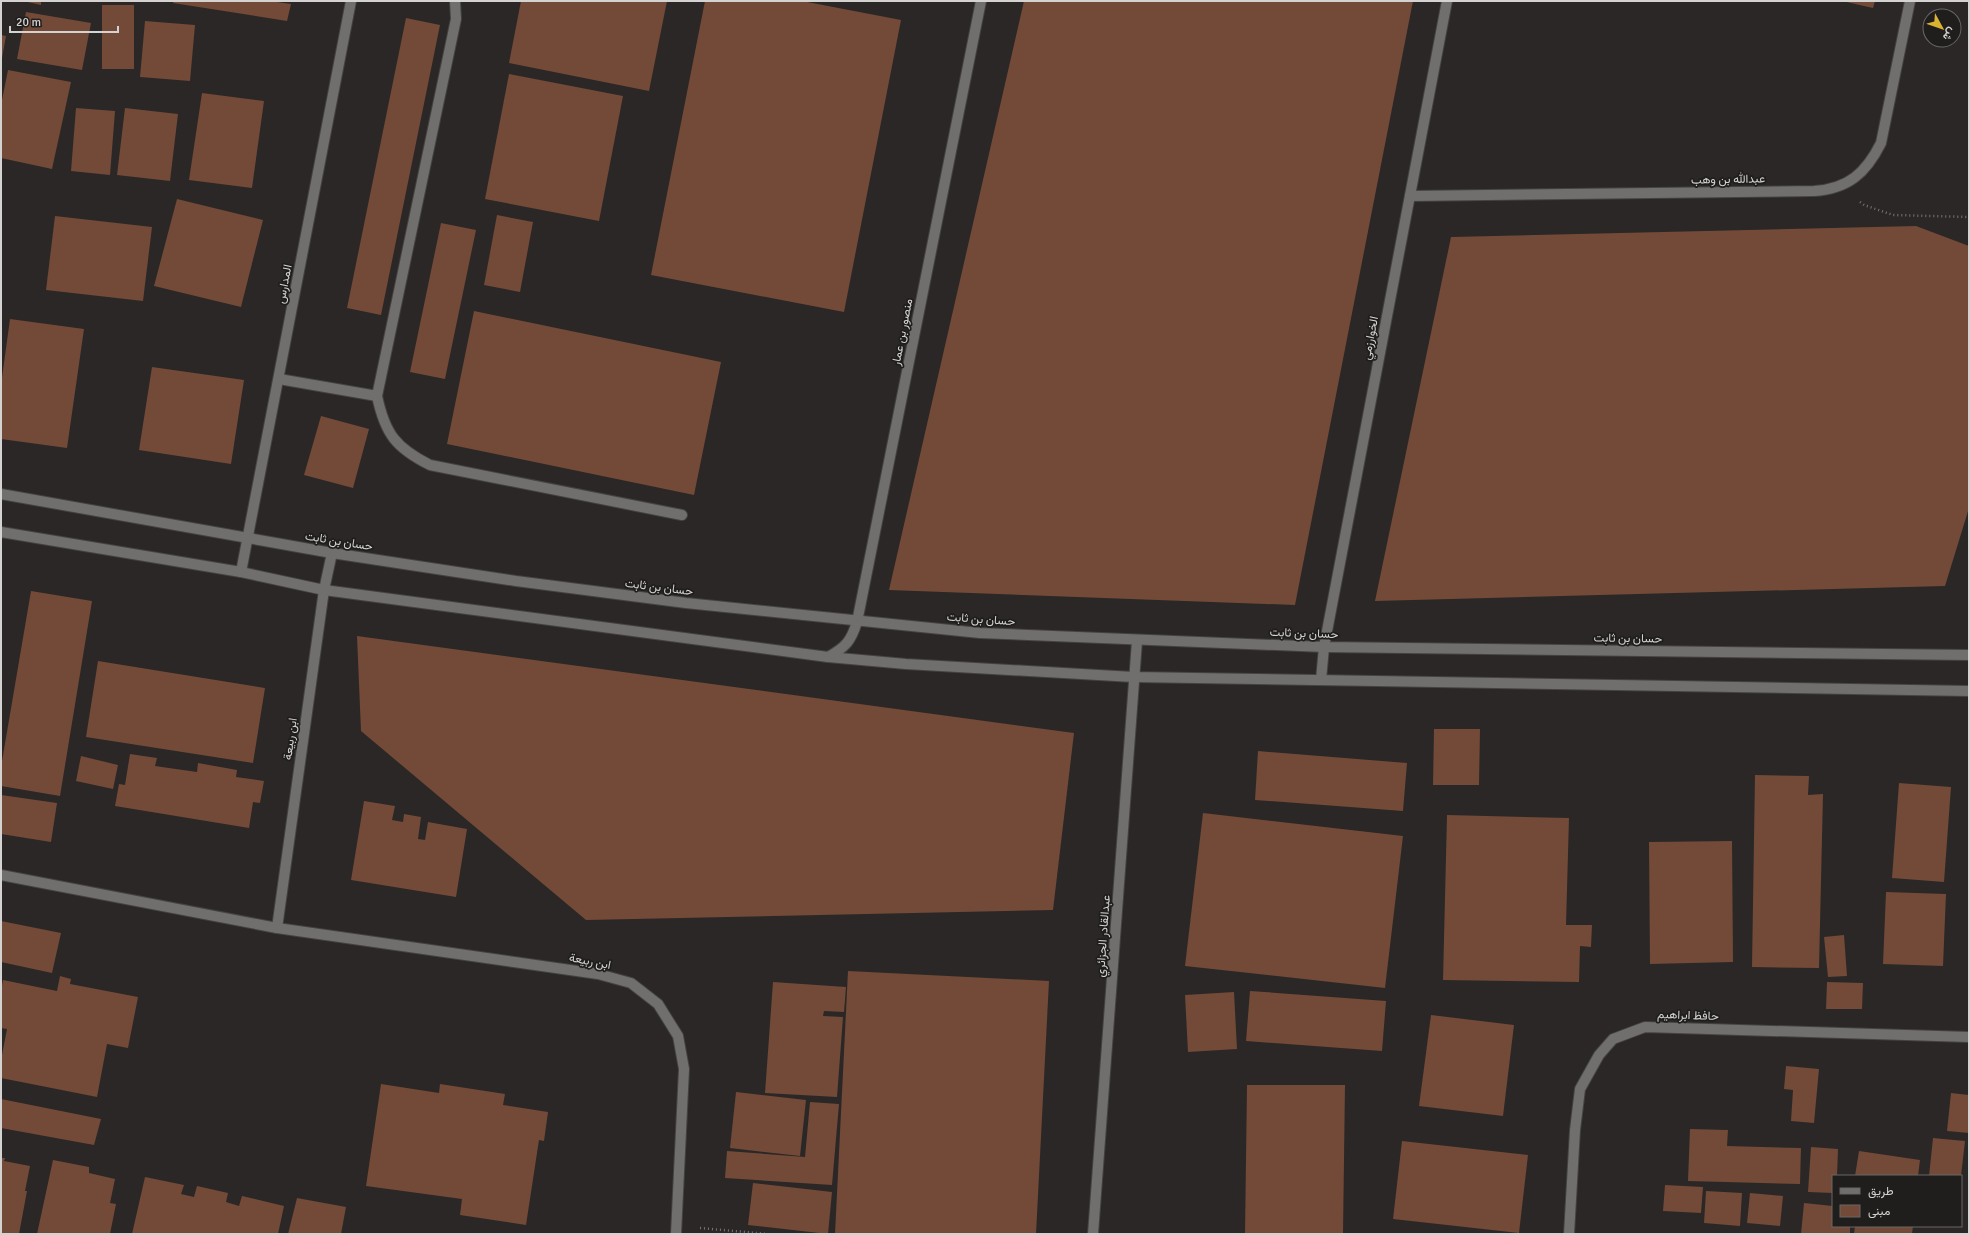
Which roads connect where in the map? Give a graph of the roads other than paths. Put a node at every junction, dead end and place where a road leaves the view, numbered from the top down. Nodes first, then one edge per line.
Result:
1 (351, 1) edge
2 (455, 1) edge
3 (981, 1) edge
4 (1447, 1) edge
5 (1910, 1) edge
6 (1410, 196) junction
7 (279, 379) junction
8 (377, 396) junction
9 (1, 494) edge
10 (682, 515) dead end
11 (1, 532) edge
12 (248, 537) junction
13 (332, 553) junction
14 (241, 572) junction
15 (324, 590) junction
16 (858, 622) junction
17 (1137, 641) junction
18 (1324, 647) junction
19 (1969, 655) edge
20 (828, 657) junction
21 (1133, 677) junction
22 (1320, 680) junction
23 (1969, 691) edge
24 (1, 875) edge
25 (277, 928) junction
26 (1969, 1037) edge
27 (676, 1230) edge
28 (1093, 1234) edge
29 (1569, 1234) edge

1 - 7 street, المدارس
2 - 8 street
3 - 16 street, منصور بن عمار
4 - 6 street, الخوارزمي
5 - 6 street, عبدالله بن وهب
6 - 18 street, الخوارزمي
7 - 8 street
7 - 12 street, المدارس
8 - 10 street
9 - 12 street, حسان بن ثابت
11 - 14 street
12 - 13 street, حسان بن ثابت
12 - 14 street, المدارس
13 - 15 street, ابن ربيعة
13 - 16 street, حسان بن ثابت
14 - 15 street
15 - 20 street
15 - 25 street, ابن ربيعة
16 - 17 street, حسان بن ثابت
16 - 20 street, منصور بن عمار
17 - 18 street, حسان بن ثابت
17 - 21 street, عبدالقادر الجزائري
18 - 19 street, حسان بن ثابت
18 - 22 street, الخوارزمي
20 - 21 street
21 - 22 street
21 - 28 street, عبدالقادر الجزائري
22 - 23 street
24 - 25 street, ابن ربيعة
25 - 27 street, ابن ربيعة
26 - 29 street, حافظ ابراهيم

